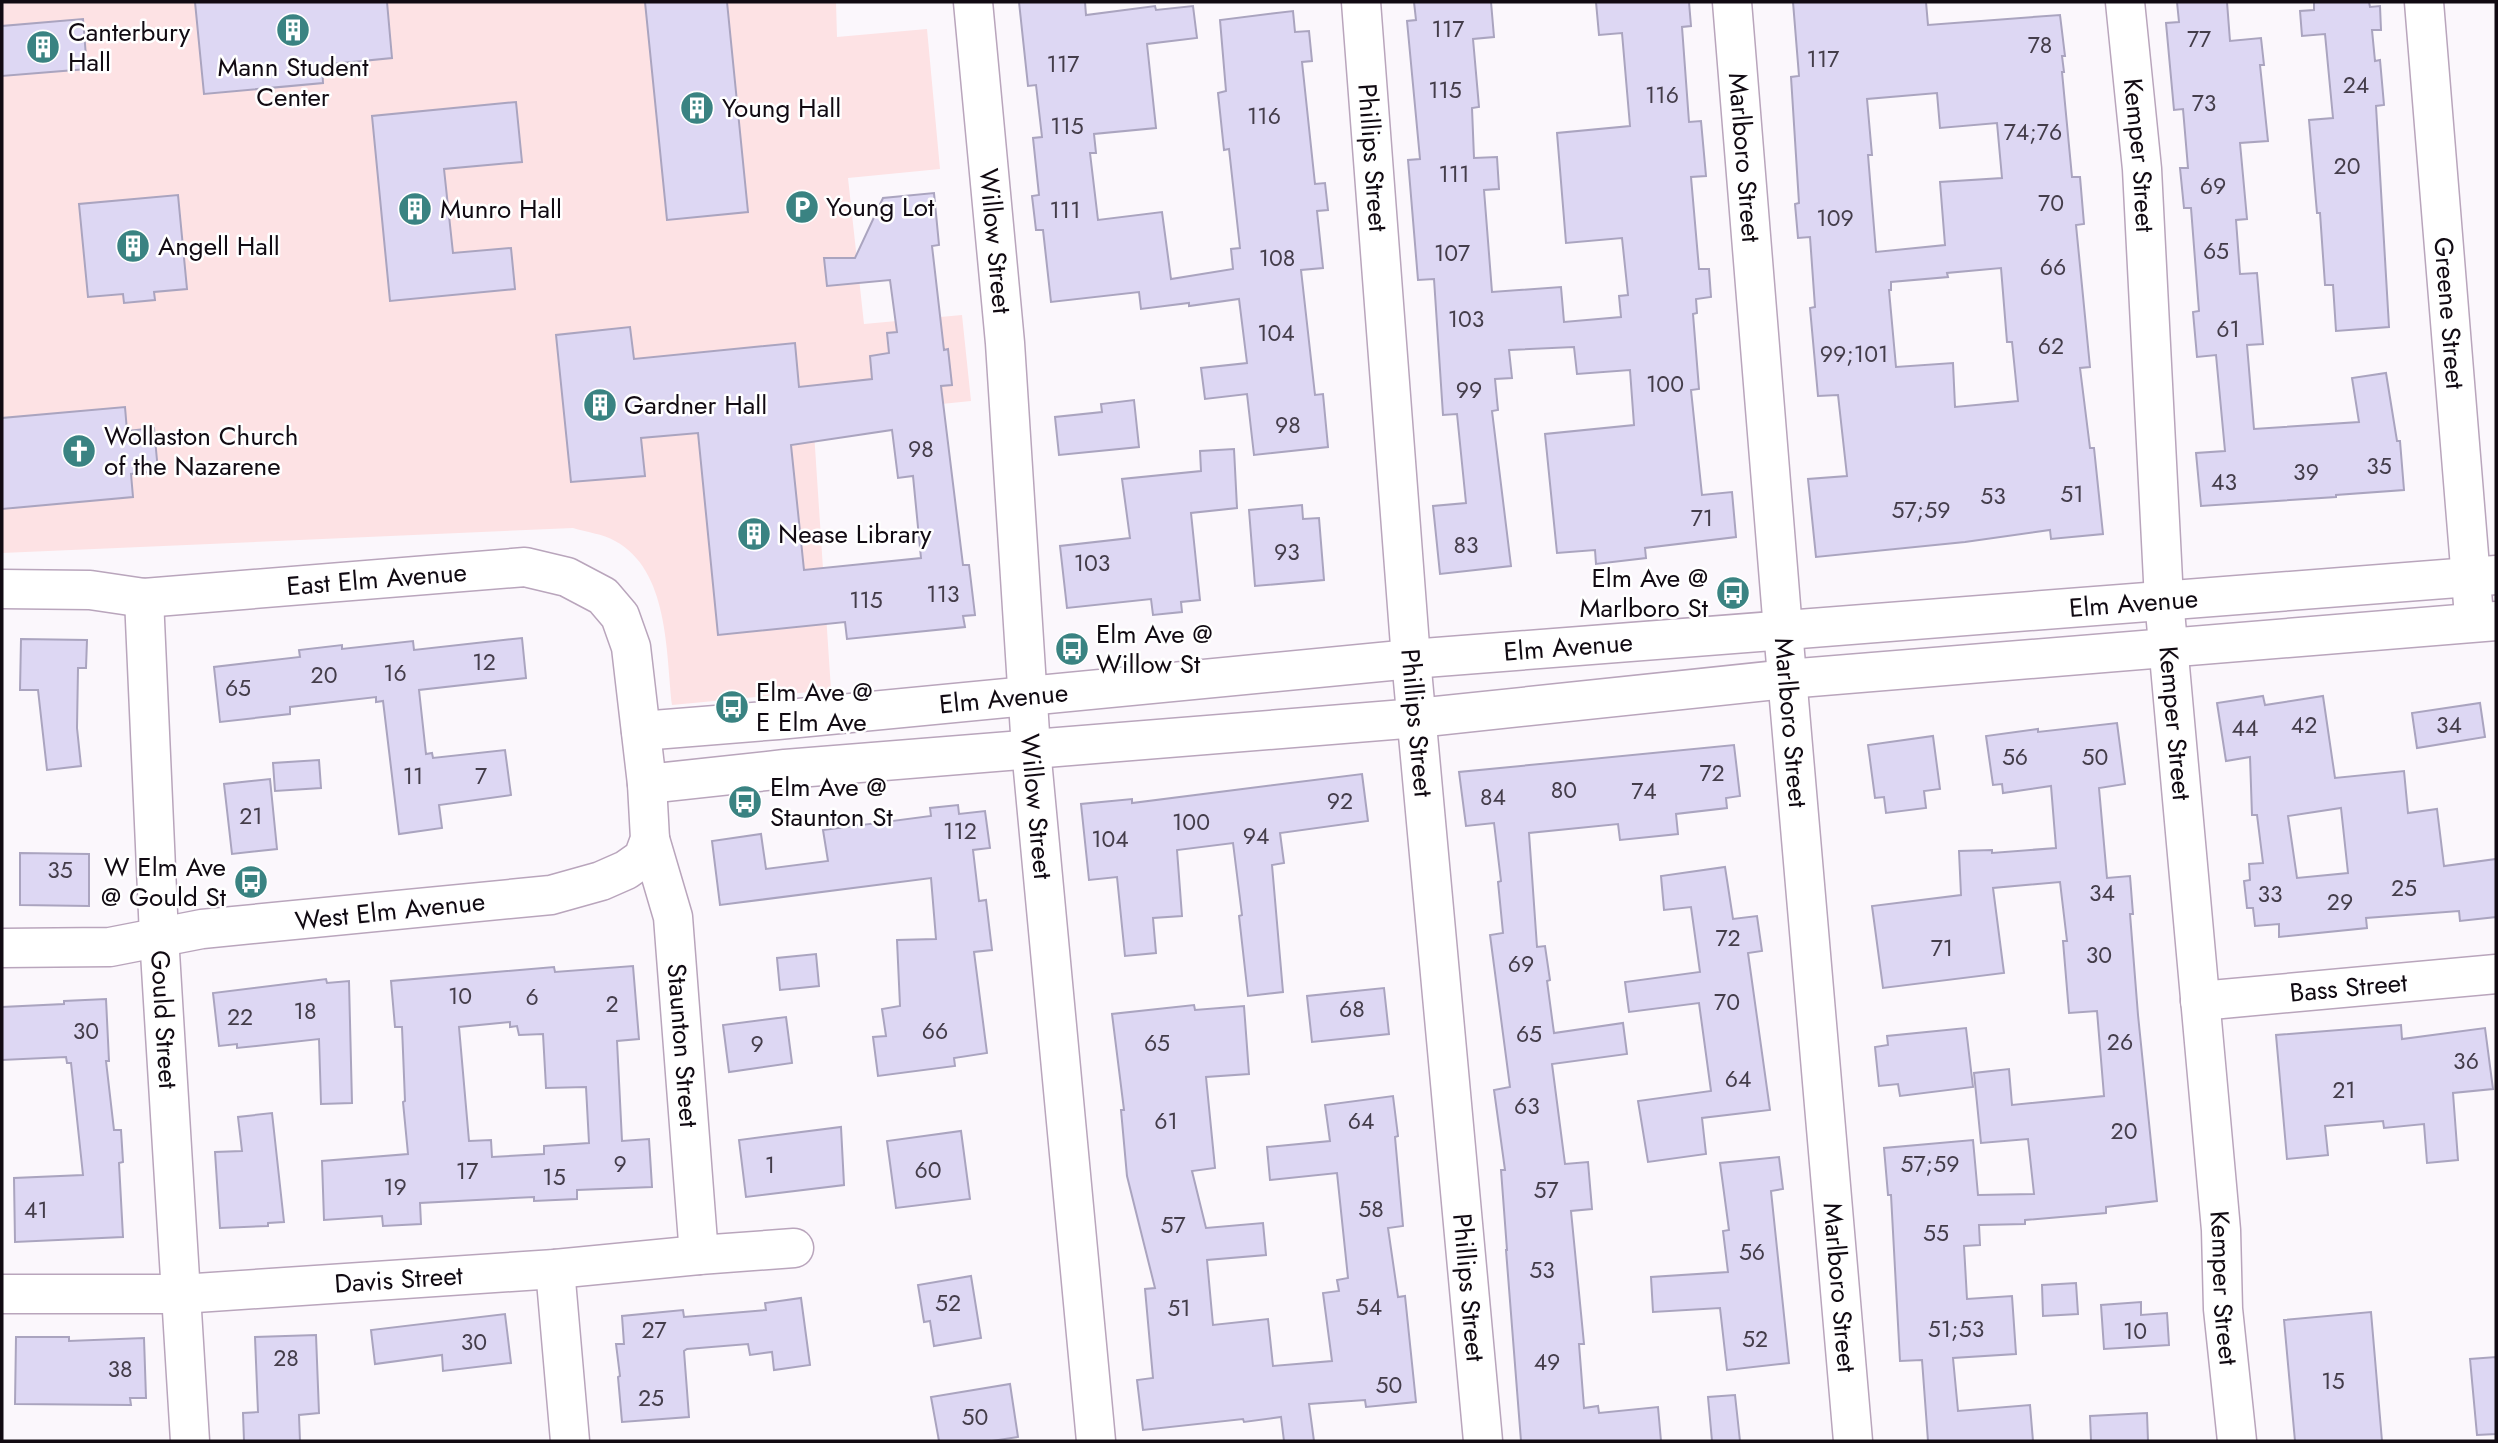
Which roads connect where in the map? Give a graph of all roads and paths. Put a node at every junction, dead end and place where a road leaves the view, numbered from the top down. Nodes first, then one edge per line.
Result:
1 (973, 2) edge
2 (1361, 2) edge
3 (1732, 2) edge
4 (2125, 2) edge
5 (2424, 2) edge
6 (2484, 576) edge
7 (2, 589) edge
8 (144, 598) junction
9 (2164, 600) junction
10 (2486, 622) edge
11 (1783, 630) junction
12 (2168, 647) junction
13 (1411, 659) junction
14 (1787, 679) junction
15 (1028, 695) junction
16 (1418, 718) junction
17 (641, 730) junction
18 (1031, 749) junction
19 (647, 784) junction
20 (650, 839) junction
21 (159, 936) junction
22 (2, 948) edge
23 (2496, 974) edge
24 (2200, 1001) junction
25 (794, 1248) dead end
26 (699, 1255) junction
27 (555, 1269) junction
28 (2, 1294) edge
29 (181, 1294) junction
30 (190, 1441) edge
31 (570, 1441) edge
32 (1096, 1441) edge
33 (1483, 1441) edge
34 (1853, 1441) edge
35 (2237, 1441) edge

1 - 15 street, Willow Street
2 - 13 street, Phillips Street
3 - 11 street, Marlboro Street
4 - 9 street, Kemper Street
5 - 6 street, Greene Street
6 - 9 street, Elm Avenue
6 - 10 street, Greene Street
7 - 8 street, East Elm Avenue
8 - 17 street, East Elm Avenue
8 - 21 street, Gould Street
9 - 11 street, Elm Avenue
9 - 12 street, Kemper Street
10 - 12 street, Elm Avenue
11 - 13 street, Elm Avenue
11 - 14 street, Marlboro Street
12 - 14 street, Elm Avenue
12 - 24 street, Kemper Street
13 - 15 street, Elm Avenue
13 - 16 street, Phillips Street
14 - 16 street, Elm Avenue
14 - 34 street, Marlboro Street
15 - 17 street, Elm Avenue
15 - 18 street, Willow Street
16 - 18 street, Elm Avenue
16 - 33 street, Phillips Street
17 - 19 street
18 - 19 street, Elm Avenue
18 - 32 street, Willow Street
19 - 20 street
20 - 21 street, West Elm Avenue
20 - 26 street, Staunton Street
21 - 22 street, West Elm Avenue
21 - 29 street, Gould Street
23 - 24 street, Bass Street
24 - 35 street, Kemper Street
25 - 26 street, Davis Street
26 - 27 street, Davis Street
27 - 29 street, Davis Street
27 - 31 street
28 - 29 street, Davis Street
29 - 30 street, Gould Street

